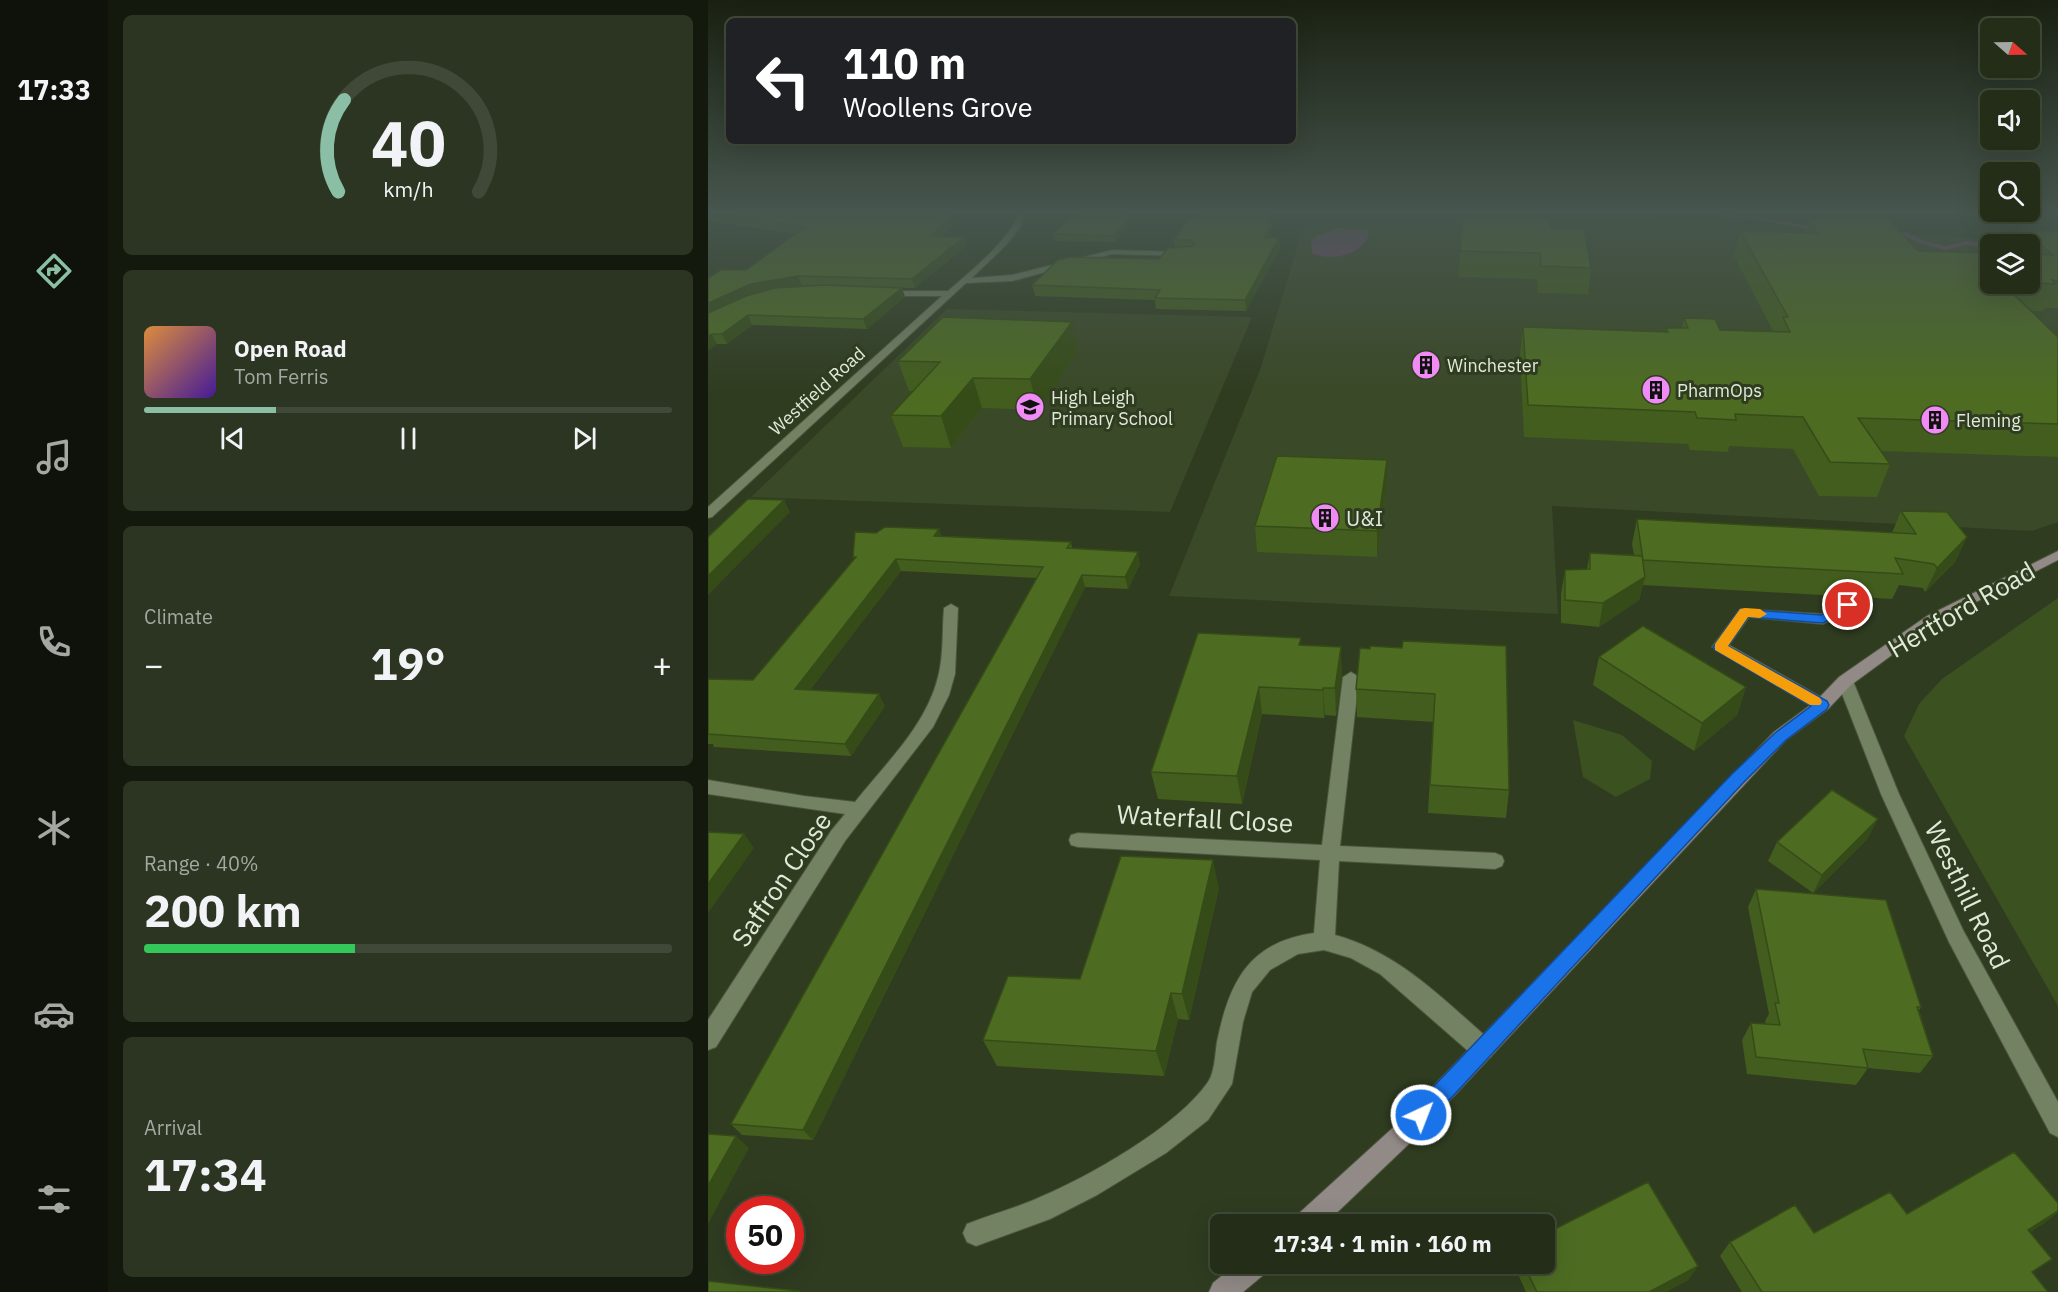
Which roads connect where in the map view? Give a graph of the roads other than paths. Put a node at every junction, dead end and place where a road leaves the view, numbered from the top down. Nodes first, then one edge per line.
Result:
1 (973, 272) edge
2 (1034, 272) edge
3 (964, 281) junction
4 (870, 292) edge
5 (949, 294) junction
6 (708, 514) edge
7 (2058, 555) edge
8 (1848, 605) dead end
9 (951, 608) dead end
10 (1351, 677) dead end
11 (1845, 681) junction
12 (1821, 705) junction
13 (708, 787) edge
14 (859, 809) junction
15 (1078, 840) dead end
16 (1330, 853) junction
17 (1495, 861) dead end
18 (1324, 941) junction
19 (708, 1039) edge
20 (1483, 1049) junction
21 (2058, 1125) edge
22 (1317, 1214) edge
23 (976, 1233) dead end
24 (1244, 1274) edge
25 (1222, 1292) edge

1 - 3 street, Westfield Road
2 - 3 street
3 - 5 street, Westfield Road
4 - 5 street
5 - 6 street, Westfield Road
7 - 11 main road, Hertford Road
8 - 12 street
9 - 14 street, Saffron Close
10 - 16 street
11 - 12 main road, Hertford Road
11 - 21 street, Westhill Road
12 - 20 main road, Hertford Road
13 - 14 street, Saffron Close
14 - 19 street, Saffron Close
15 - 16 street, Waterfall Close
16 - 17 street, Waterfall Close
16 - 18 street
18 - 20 street
18 - 23 street
20 - 22 main road, Hertford Road
24 - 25 main road

